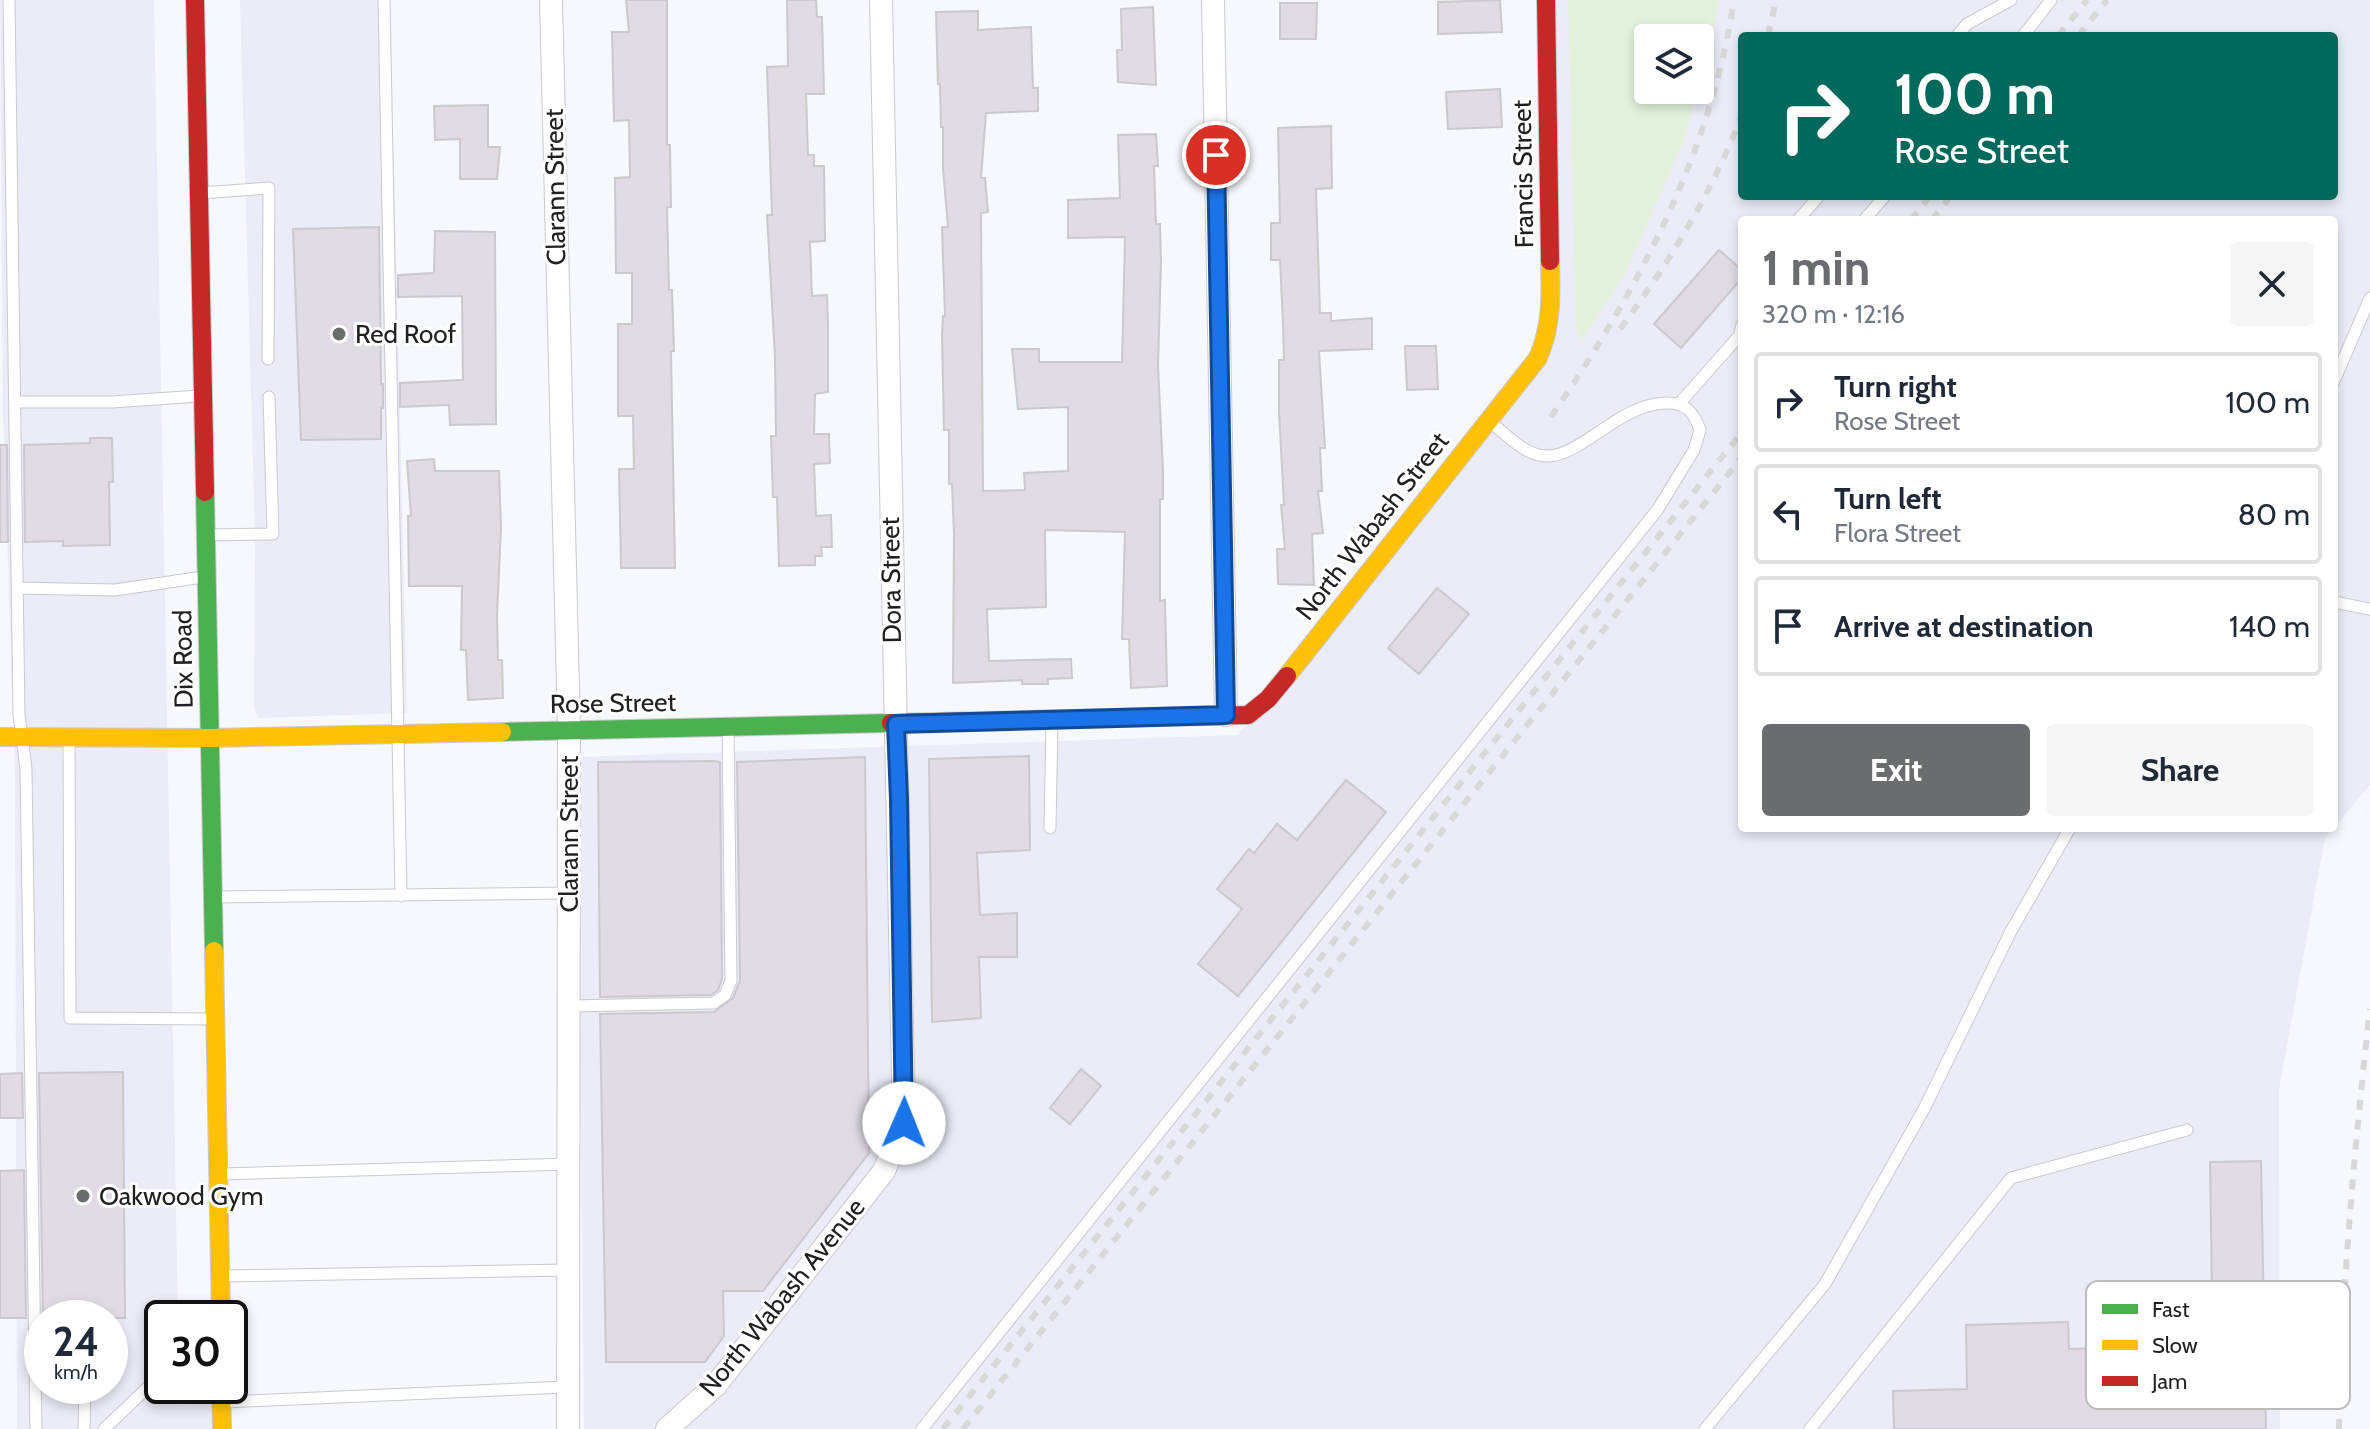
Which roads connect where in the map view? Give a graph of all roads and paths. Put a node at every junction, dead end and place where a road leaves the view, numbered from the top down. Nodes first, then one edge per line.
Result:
1 (9, 0) edge
2 (195, 0) edge
3 (384, 0) edge
4 (551, 0) edge
5 (881, 0) edge
6 (1213, 0) edge
7 (1546, 0) edge
8 (2011, 0) edge
9 (2051, 0) edge
10 (1960, 32) edge
11 (2026, 32) edge
12 (200, 193) junction
13 (1816, 200) edge
14 (1882, 200) edge
15 (1802, 216) edge
16 (1868, 216) edge
17 (2370, 298) edge
18 (1738, 335) edge
19 (1544, 345) joint
20 (268, 359) dead end
21 (2338, 372) edge
22 (204, 396) junction
23 (269, 397) dead end
24 (15, 402) junction
25 (1679, 404) junction
26 (1489, 420) junction
27 (206, 535) junction
28 (208, 576) junction
29 (17, 588) junction
30 (2338, 603) edge
31 (2370, 609) edge
32 (1226, 715) junction
33 (1052, 719) junction
34 (896, 724) junction
35 (728, 727) junction
36 (569, 729) junction
37 (397, 733) junction
38 (0, 737) edge
39 (21, 737) junction
40 (69, 738) junction
41 (211, 738) junction
42 (1050, 828) dead end
43 (2068, 832) edge
44 (569, 893) junction
45 (401, 896) junction
46 (212, 897) junction
47 (569, 1006) junction
48 (214, 1019) junction
49 (2187, 1130) dead end
50 (891, 1158) joint
51 (570, 1164) junction
52 (217, 1174) junction
53 (568, 1270) junction
54 (220, 1276) junction
55 (221, 1300) edge
56 (567, 1387) junction
57 (144, 1391) edge
58 (248, 1393) edge
59 (85, 1404) edge
60 (221, 1404) edge
61 (36, 1429) edge
62 (84, 1429) edge
63 (104, 1429) edge
64 (222, 1429) edge
65 (568, 1429) edge
66 (667, 1429) edge
67 (922, 1429) edge
68 (1705, 1429) edge
69 (1810, 1429) edge

1 - 24 lane
2 - 12 street, Dix Road
3 - 37 lane
4 - 36 street, Clarann Street
5 - 34 street, Dora Street
6 - 32 street
7 - 19 street, Francis Street
8 - 10 lane
9 - 11 lane
12 - 20 lane
12 - 22 street, Dix Road
13 - 15 lane
14 - 16 lane
17 - 21 lane
18 - 25 lane
19 - 26 street, North Wabash Street
22 - 24 lane
22 - 27 street, Dix Road
23 - 27 lane
24 - 29 lane
25 - 26 lane
25 - 67 lane
26 - 32 street, North Wabash Street
27 - 28 street, Dix Road
28 - 29 lane
28 - 41 street, Dix Road
29 - 39 lane
30 - 31 lane
32 - 33 street, Rose Street
33 - 34 street, Rose Street
33 - 42 lane
34 - 35 street, Rose Street
34 - 50 street, Dora Street
35 - 36 street, Rose Street
35 - 47 lane
36 - 37 street, Rose Street
36 - 44 street, Clarann Street
37 - 41 street, Rose Street
37 - 45 lane
38 - 39 street, Rose Street
39 - 40 street, Rose Street
39 - 61 lane
40 - 41 street, Rose Street
40 - 48 lane
41 - 46 street, Dix Road
43 - 68 lane
44 - 45 lane
44 - 47 street, Clarann Street
45 - 46 lane
46 - 48 street, Dix Road
47 - 51 street, Clarann Street
48 - 52 street, Dix Road
49 - 69 lane
50 - 66 street, North Wabash Avenue
51 - 52 lane
51 - 53 street, Clarann Street
52 - 54 street, Dix Road
53 - 54 lane
53 - 56 street, Clarann Street
54 - 55 street, Dix Road
56 - 58 lane
56 - 65 street, Clarann Street
57 - 63 lane
59 - 62 lane
60 - 64 street

